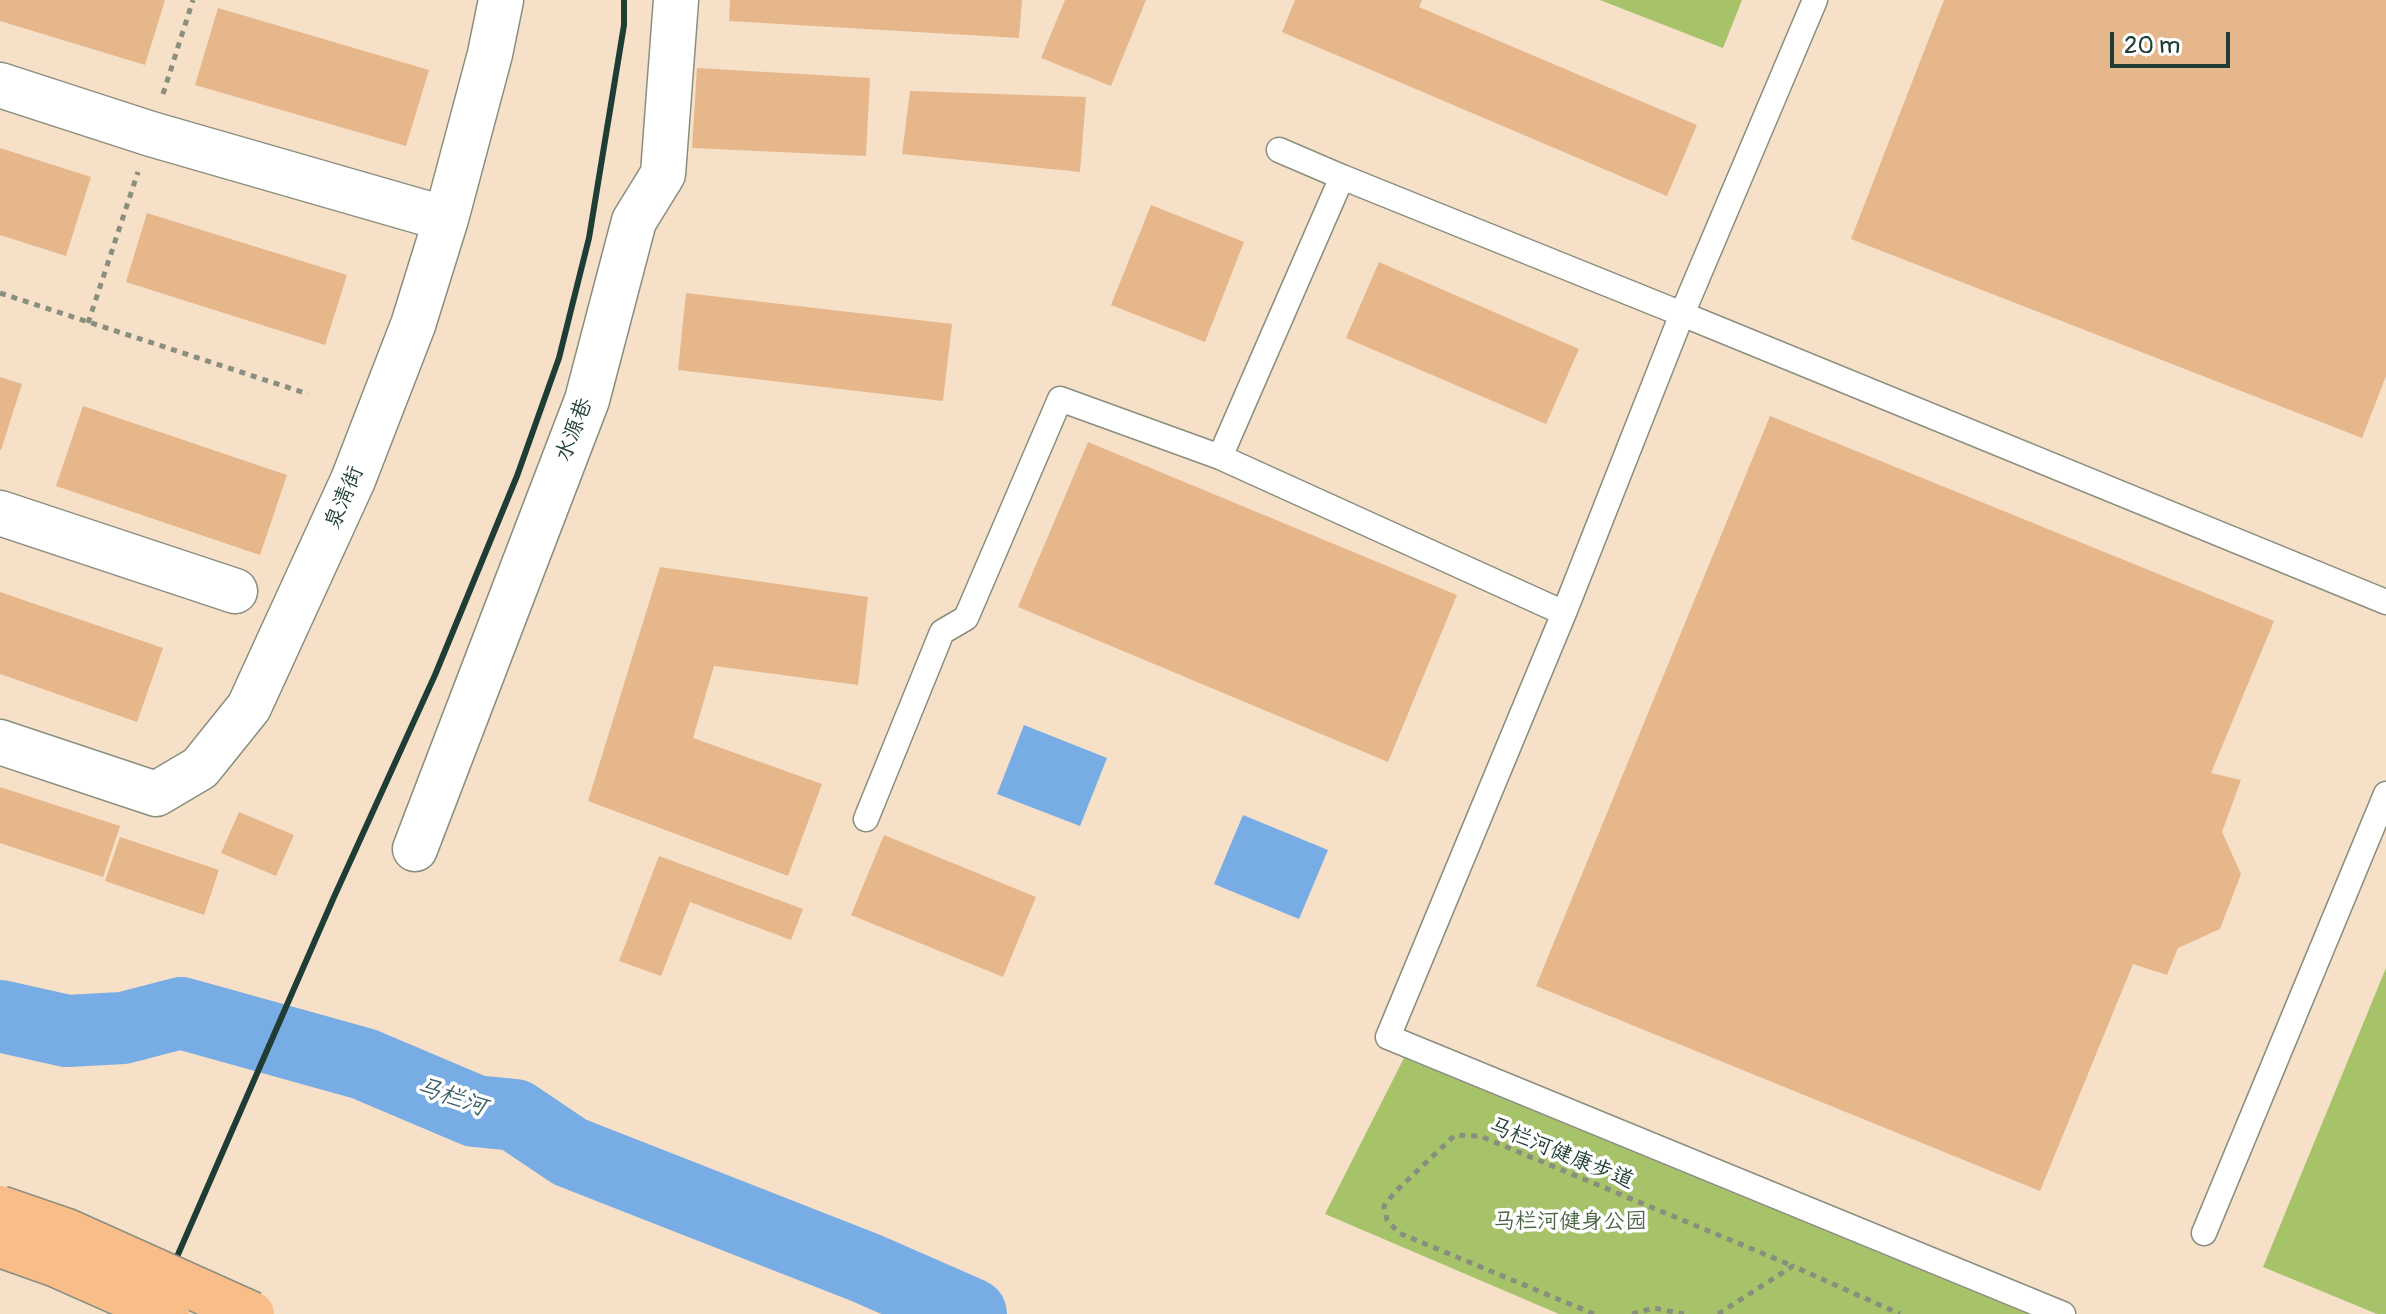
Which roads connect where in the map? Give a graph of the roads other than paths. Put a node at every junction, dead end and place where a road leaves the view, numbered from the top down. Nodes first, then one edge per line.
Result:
1 (501, 0) edge
2 (676, 0) edge
3 (1815, 0) edge
4 (0, 85) edge
5 (1279, 150) dead end
6 (1342, 177) junction
7 (446, 219) junction
8 (1682, 314) junction
9 (1220, 457) junction
10 (0, 513) edge
11 (235, 591) dead end
12 (2386, 602) edge
13 (1564, 613) junction
14 (0, 742) edge
15 (2386, 794) edge
16 (866, 819) dead end
17 (415, 849) dead end
18 (0, 1208) edge
19 (2204, 1233) dead end
20 (0, 1245) edge
21 (167, 1314) edge
22 (252, 1314) edge
23 (2063, 1314) edge

1 - 7 street, 泉清街
2 - 17 street, 水源巷
3 - 8 lane
4 - 7 street
5 - 6 lane
6 - 8 lane
6 - 9 lane
7 - 14 street, 泉清街
8 - 12 lane
8 - 13 lane
9 - 13 lane
9 - 16 lane
10 - 11 street
13 - 23 lane
15 - 19 lane
18 - 22 highway, bridge
20 - 21 highway, bridge

